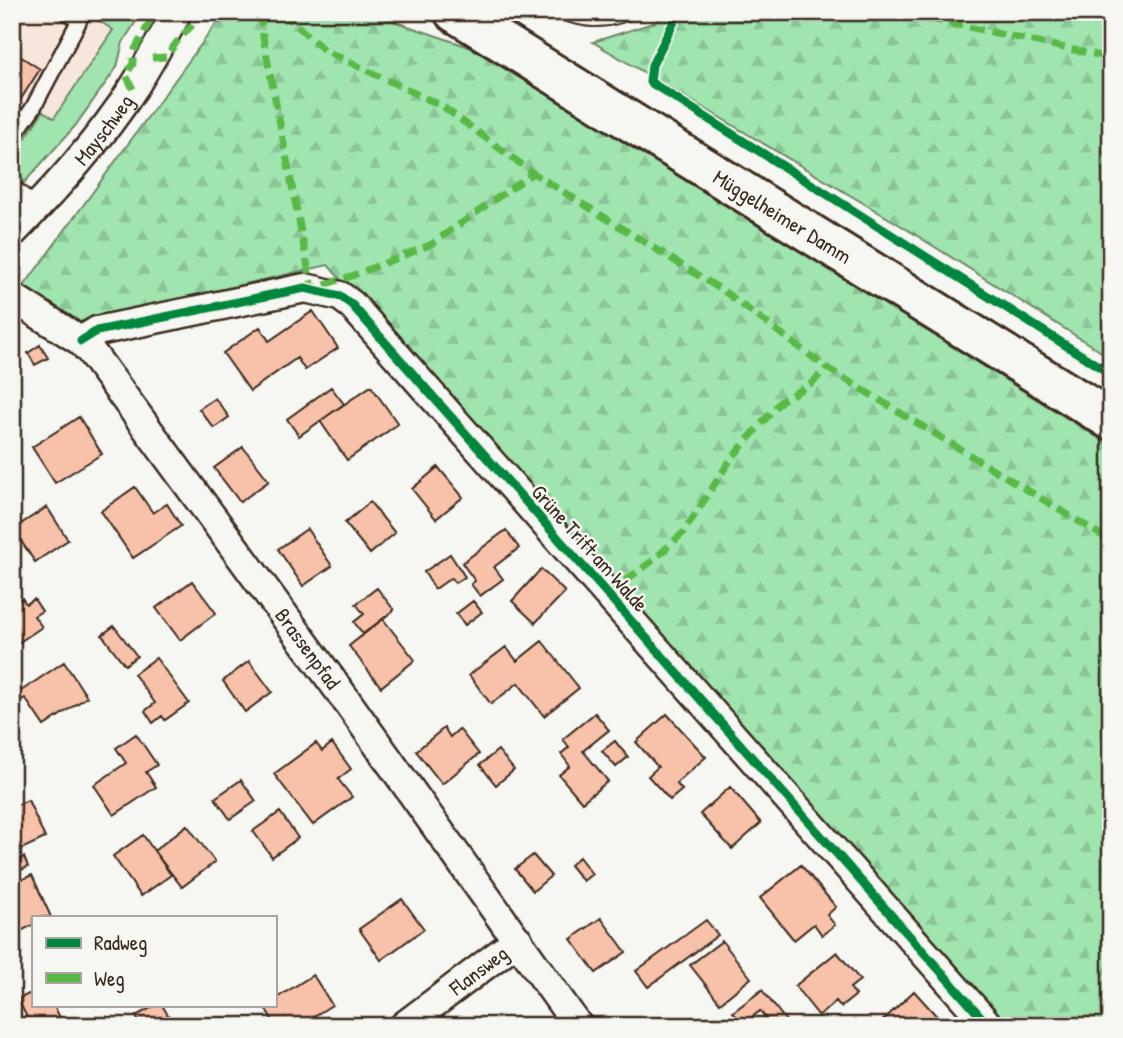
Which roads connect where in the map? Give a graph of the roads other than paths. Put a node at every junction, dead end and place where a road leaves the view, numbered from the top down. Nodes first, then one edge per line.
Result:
1 (67, 12) edge
2 (177, 12) edge
3 (454, 12) edge
4 (12, 138) edge
5 (12, 186) edge
6 (37, 208) junction
7 (12, 233) edge
8 (12, 298) edge
9 (81, 341) junction
10 (1111, 420) edge
11 (519, 940) junction
12 (404, 1026) edge
13 (578, 1026) edge
14 (989, 1026) edge

1 - 4 lane
2 - 6 street, Mayschweg
3 - 10 main road, Müggelheimer Damm
5 - 6 lane
6 - 7 street, Mayschweg
8 - 9 street, Brassenpfad
9 - 11 street, Brassenpfad
9 - 14 street, Grüne Trift am Walde
11 - 12 street, Flansweg
11 - 13 street, Brassenpfad

